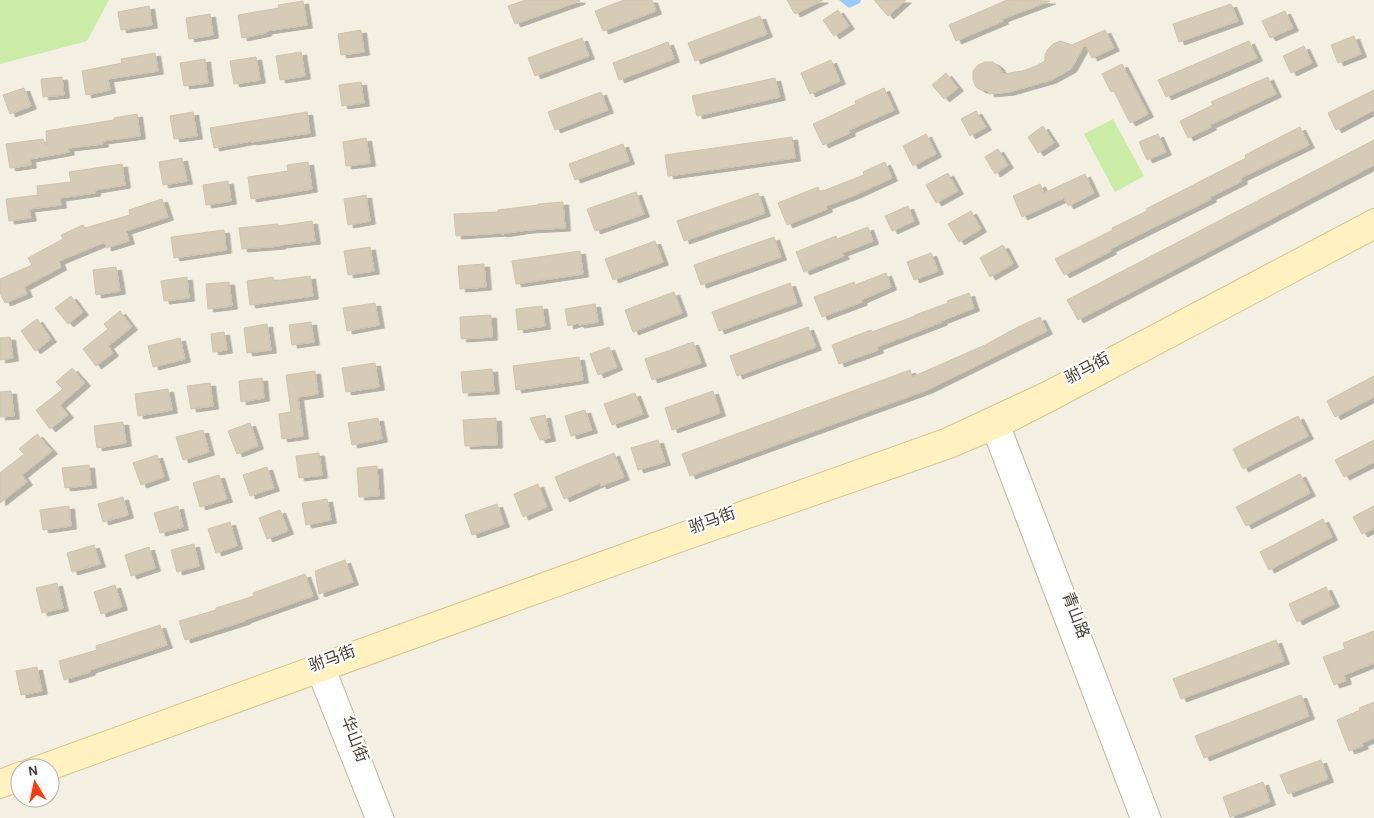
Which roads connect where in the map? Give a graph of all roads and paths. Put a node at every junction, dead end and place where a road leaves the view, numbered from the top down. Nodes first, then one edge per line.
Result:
1 (1374, 217) edge
2 (1374, 232) edge
3 (995, 423) junction
4 (321, 668) junction
5 (56, 758) edge
6 (60, 768) edge
7 (372, 818) edge
8 (386, 818) edge
9 (1138, 818) edge
10 (1153, 818) edge

1 - 3 main road, 驸马街
2 - 3 main road, 驸马街
3 - 4 main road, 驸马街
3 - 9 street, 青山路
3 - 10 street, 青山路
4 - 5 main road, 驸马街
4 - 6 main road, 驸马街
4 - 7 street, 华山街
4 - 8 street, 华山街

